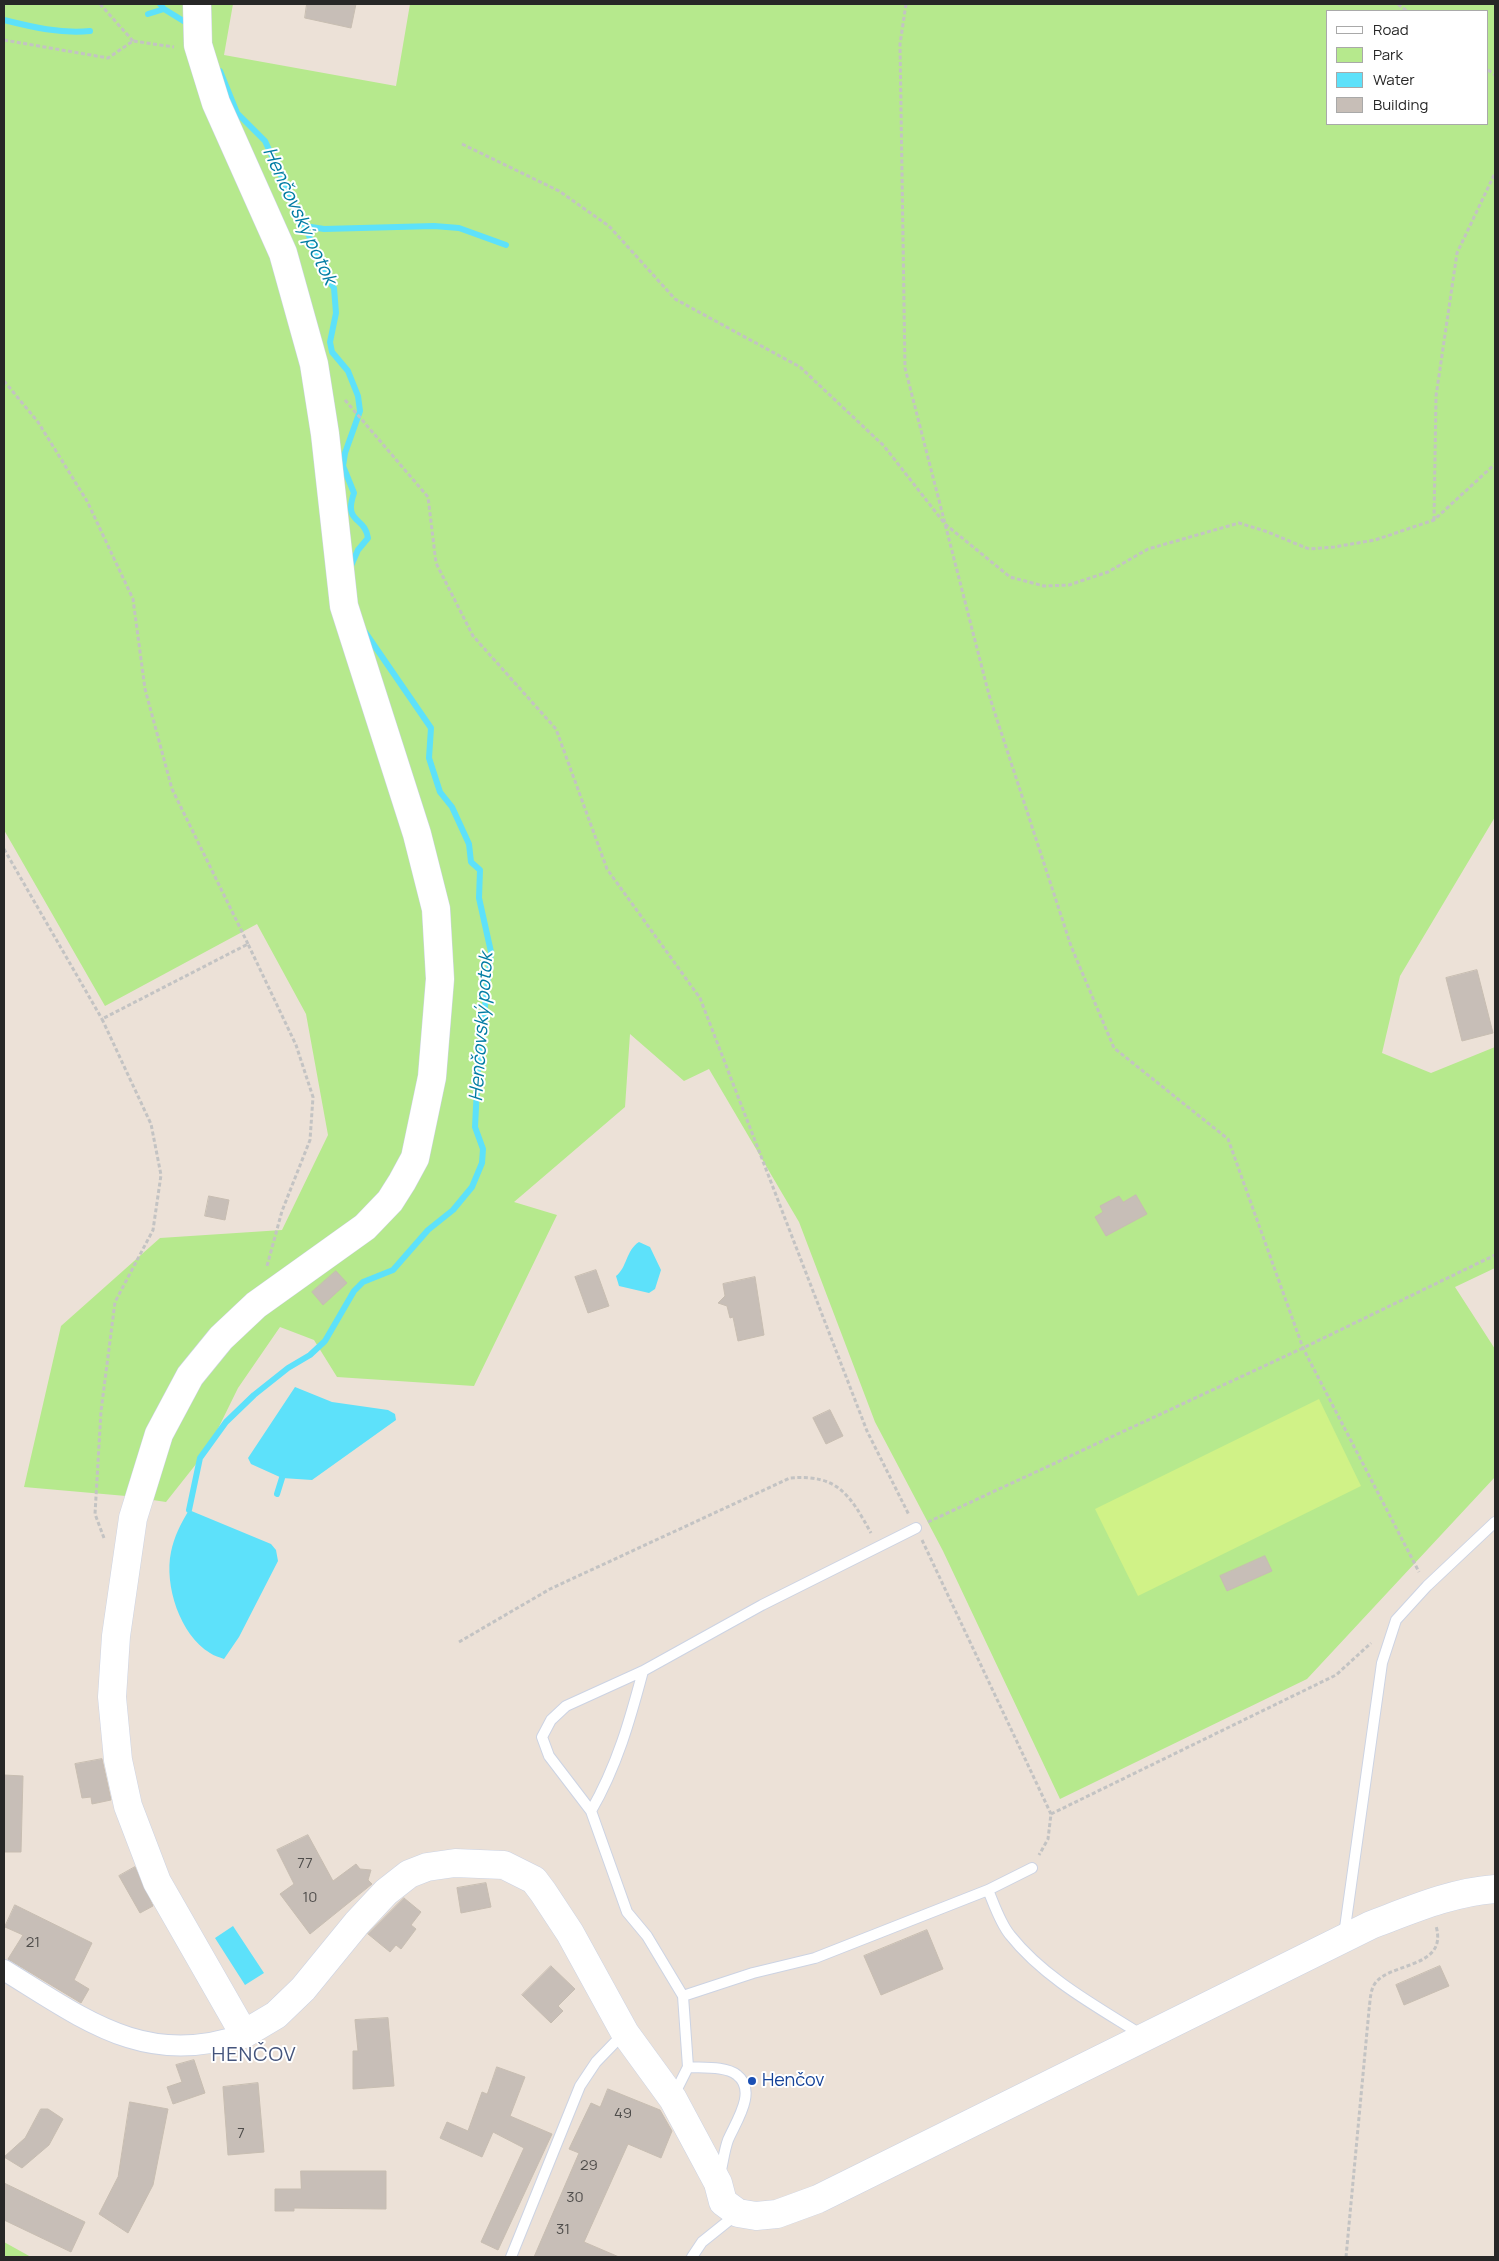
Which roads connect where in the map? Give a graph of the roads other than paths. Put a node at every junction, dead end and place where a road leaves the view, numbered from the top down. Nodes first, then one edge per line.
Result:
1 (196, 10) edge
2 (1495, 1522) edge
3 (916, 1528) road end
4 (643, 1670) junction
5 (591, 1811) junction
6 (1032, 1868) road end
7 (1495, 1889) edge
8 (988, 1890) junction
9 (1343, 1939) junction
10 (4, 1970) edge
11 (683, 1996) junction
12 (625, 2032) junction
13 (244, 2034) junction
14 (1144, 2036) junction
15 (688, 2067) junction
16 (672, 2099) junction
17 (718, 2183) junction
18 (738, 2213) junction
19 (512, 2257) edge
20 (692, 2257) edge

1 - 13 street
2 - 9 lane
3 - 4 lane
4 - 5 lane
4 - 5 lane
5 - 11 lane
6 - 8 lane
7 - 9 street
8 - 11 lane
8 - 14 lane
9 - 14 street
10 - 13 street
11 - 15 lane
12 - 13 street
12 - 16 street
12 - 19 lane
14 - 18 street
15 - 16 lane
15 - 17 lane
16 - 17 street
17 - 18 street
18 - 20 lane

